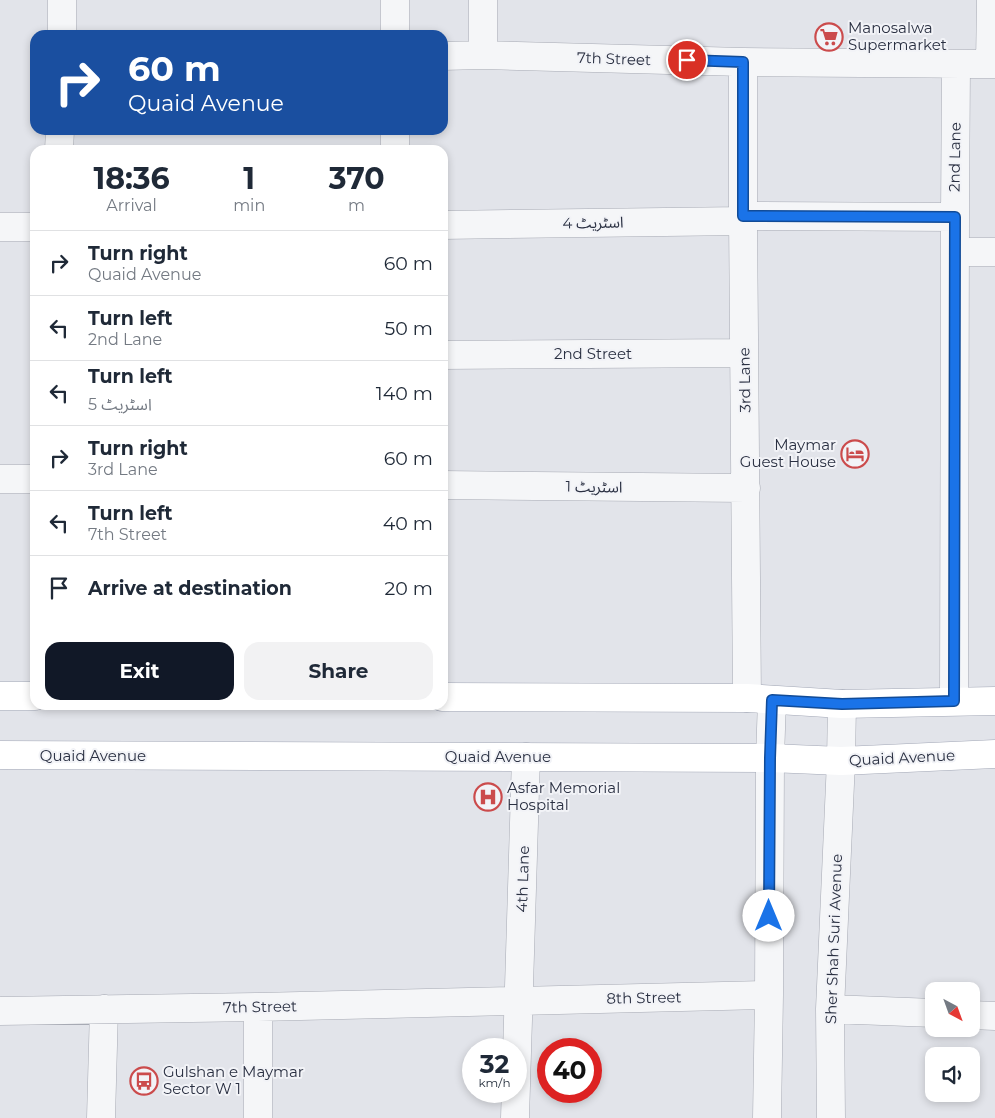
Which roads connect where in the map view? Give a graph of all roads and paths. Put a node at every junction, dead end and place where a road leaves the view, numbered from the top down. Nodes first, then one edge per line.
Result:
1 (62, 0) edge
2 (395, 0) edge
3 (483, 0) edge
4 (991, 0) edge
5 (62, 30) edge
6 (395, 30) edge
7 (483, 55) junction
8 (448, 56) edge
9 (743, 62) junction
10 (956, 64) junction
11 (992, 64) edge
12 (955, 217) junction
13 (743, 218) junction
14 (448, 225) edge
15 (0, 227) edge
16 (30, 227) edge
17 (955, 252) junction
18 (995, 252) edge
19 (744, 354) junction
20 (448, 355) edge
21 (0, 478) edge
22 (30, 479) edge
23 (448, 486) edge
24 (746, 488) junction
25 (0, 696) edge
26 (30, 696) edge
27 (448, 697) edge
28 (760, 699) junction
29 (954, 701) junction
30 (995, 701) edge
31 (842, 704) junction
32 (995, 754) edge
33 (0, 755) edge
34 (526, 757) junction
35 (770, 758) junction
36 (841, 761) junction
37 (769, 995) junction
38 (520, 1001) junction
39 (258, 1007) junction
40 (830, 1009) junction
41 (104, 1010) junction
42 (0, 1011) edge
43 (925, 1013) edge
44 (980, 1015) edge
45 (995, 1016) edge
46 (101, 1118) edge
47 (258, 1118) edge
48 (516, 1118) edge
49 (767, 1118) edge
50 (831, 1118) edge

1 - 5 street
2 - 6 street
3 - 7 street
4 - 11 street
7 - 8 street, 7th Street
7 - 9 street, 7th Street
9 - 10 street, 7th Street
9 - 13 street, 3rd Lane
10 - 11 street, 7th Street
10 - 12 street, 2nd Lane
12 - 13 street, اسٹریٹ 4
12 - 17 street, 2nd Lane
13 - 14 street, اسٹریٹ 4
13 - 19 street, 3rd Lane
15 - 16 street
17 - 18 street
17 - 29 street, 2nd Lane
19 - 20 street, 2nd Street
19 - 24 street, 3rd Lane
21 - 22 street
23 - 24 street, اسٹریٹ 1
24 - 28 street, 3rd Lane
25 - 26 main road
27 - 28 main road
28 - 31 main road
28 - 35 street
29 - 30 main road
29 - 31 main road
31 - 36 street, Sher Shah Suri Avenue
32 - 36 main road, Quaid Avenue
33 - 34 main road, Quaid Avenue
34 - 35 main road, Quaid Avenue
34 - 38 street, 4th Lane
35 - 36 main road, Quaid Avenue
35 - 37 street
36 - 40 street, Sher Shah Suri Avenue
37 - 38 street, 8th Street
37 - 49 street
38 - 39 street, 7th Street
38 - 48 street, 4th Lane
39 - 41 street, 7th Street
39 - 47 street
40 - 43 street
40 - 50 street, Sher Shah Suri Avenue
41 - 42 street, 7th Street
41 - 46 street
44 - 45 street

